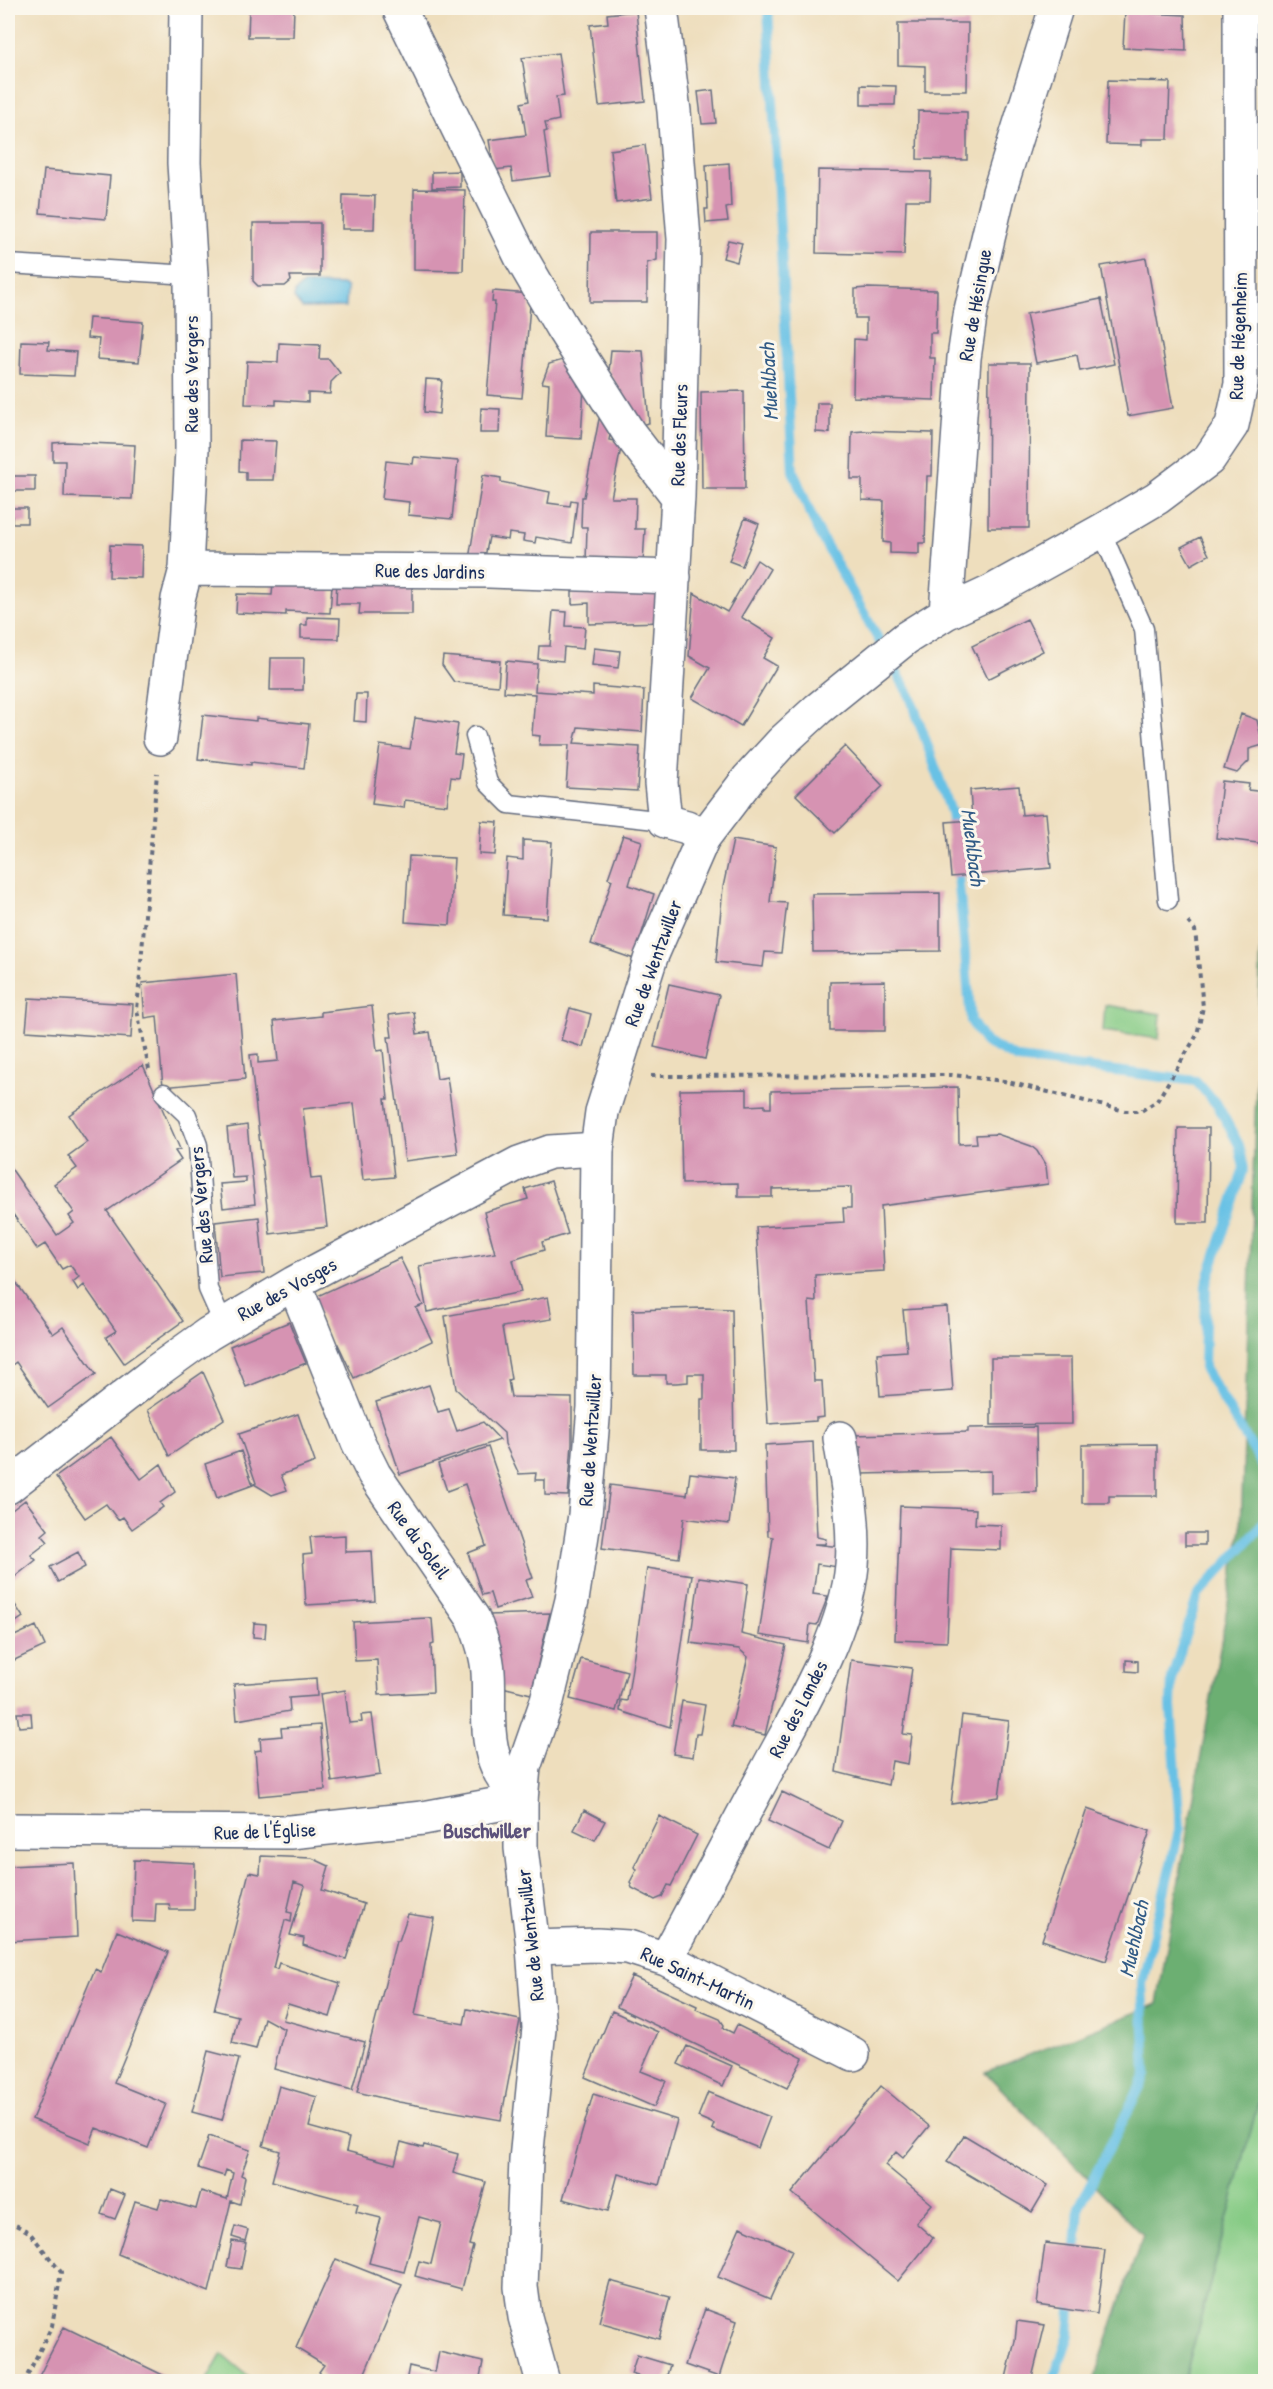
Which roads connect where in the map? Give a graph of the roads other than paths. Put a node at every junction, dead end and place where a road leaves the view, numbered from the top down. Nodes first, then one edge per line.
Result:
1 (186, 8) edge
2 (399, 8) edge
3 (661, 8) edge
4 (1056, 8) edge
5 (1240, 8) edge
6 (8, 264) edge
7 (191, 275) junction
8 (678, 497) junction
9 (1101, 531) junction
10 (186, 568) junction
11 (674, 577) junction
12 (946, 612) junction
13 (475, 736) dead end
14 (160, 738) road end
15 (665, 821) junction
16 (703, 838) junction
17 (1168, 900) road end
18 (164, 1093) road end
19 (597, 1149) junction
20 (294, 1283) junction
21 (224, 1325) junction
22 (840, 1438) dead end
23 (8, 1487) edge
24 (521, 1800) junction
25 (8, 1830) edge
26 (533, 1947) junction
27 (666, 1959) junction
28 (853, 2054) dead end
29 (543, 2382) edge

1 - 7 street, Rue des Vergers
2 - 8 street
3 - 8 street, Rue des Fleurs
4 - 12 street, Rue de Hésingue
5 - 9 street, Rue de Hégenheim
6 - 7 lane
7 - 10 street, Rue des Vergers
8 - 11 street, Rue des Fleurs
9 - 12 street, Rue de Hégenheim
9 - 17 lane
10 - 11 street, Rue des Jardins
10 - 14 street, Rue des Vergers
11 - 15 street, Rue des Fleurs
12 - 16 street, Rue de Wentzwiller
13 - 15 lane
15 - 16 street
16 - 19 street, Rue de Wentzwiller
18 - 21 lane, Rue des Vergers
19 - 20 street, Rue des Vosges
19 - 24 street, Rue de Wentzwiller
20 - 21 street, Rue des Vosges
20 - 24 street, Rue du Soleil
21 - 23 street, Rue des Vosges
22 - 27 street, Rue des Landes
24 - 25 street, Rue de l'Église
24 - 26 street, Rue de Wentzwiller
26 - 27 street, Rue Saint-Martin
26 - 29 street, Rue de Wentzwiller
27 - 28 street, Rue Saint-Martin

